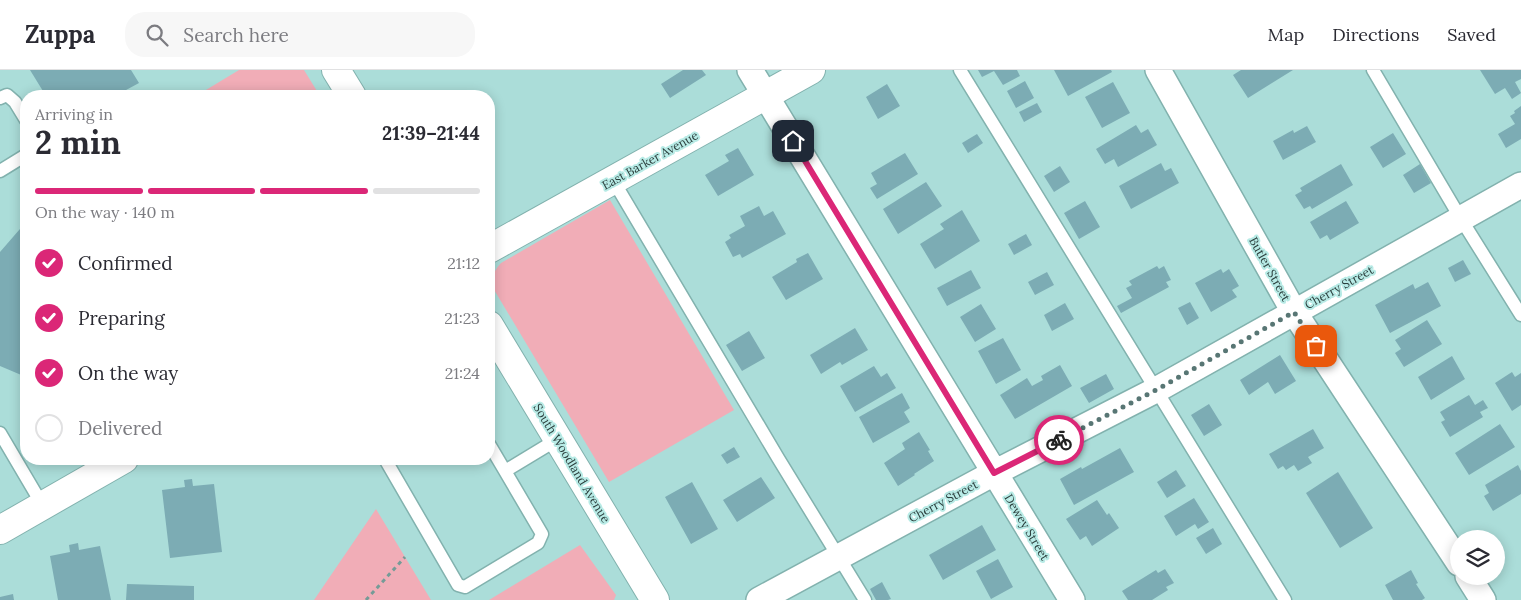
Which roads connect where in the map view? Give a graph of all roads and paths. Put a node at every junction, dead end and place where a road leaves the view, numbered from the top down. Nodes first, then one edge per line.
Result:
1 (336, 70) edge
2 (750, 70) edge
3 (811, 70) edge
4 (960, 70) edge
5 (1158, 70) edge
6 (1373, 70) edge
7 (348, 90) edge
8 (766, 96) junction
9 (0, 98) edge
10 (20, 110) edge
11 (20, 159) edge
12 (0, 171) edge
13 (613, 180) junction
14 (1521, 185) edge
15 (1461, 219) junction
16 (495, 246) edge
17 (1294, 312) junction
18 (1521, 315) edge
19 (495, 335) edge
20 (1156, 390) junction
21 (0, 433) edge
22 (558, 439) junction
23 (495, 454) edge
24 (114, 465) edge
25 (388, 465) edge
26 (505, 471) junction
27 (994, 473) junction
28 (43, 506) junction
29 (0, 530) edge
30 (1450, 549) edge
31 (405, 557) dead end
32 (839, 557) junction
33 (1474, 585) edge
34 (366, 600) edge
35 (655, 600) edge
36 (759, 600) edge
37 (865, 600) edge
38 (1072, 600) edge
39 (1285, 600) edge
40 (1483, 600) edge

1 - 7 street
2 - 8 street, Dewey Street
3 - 8 street, East Barker Avenue
4 - 20 lane
5 - 17 street, Butler Street
6 - 15 lane
8 - 13 street, East Barker Avenue
8 - 27 street, Dewey Street
9 - 10 lane
11 - 12 lane
13 - 16 street, East Barker Avenue
13 - 32 lane
14 - 15 street, Cherry Street
15 - 17 street, Cherry Street
15 - 18 lane
17 - 20 street, Cherry Street
17 - 30 street, Butler Street
19 - 22 street, South Woodland Avenue
20 - 27 street, Cherry Street
20 - 39 lane
21 - 28 lane
22 - 26 lane
22 - 35 street, South Woodland Avenue
23 - 26 lane
24 - 28 street
25 - 26 lane
27 - 32 street, Cherry Street
27 - 38 street, Dewey Street
28 - 29 street
31 - 34 path
32 - 36 street, Cherry Street
32 - 37 lane
33 - 40 street

